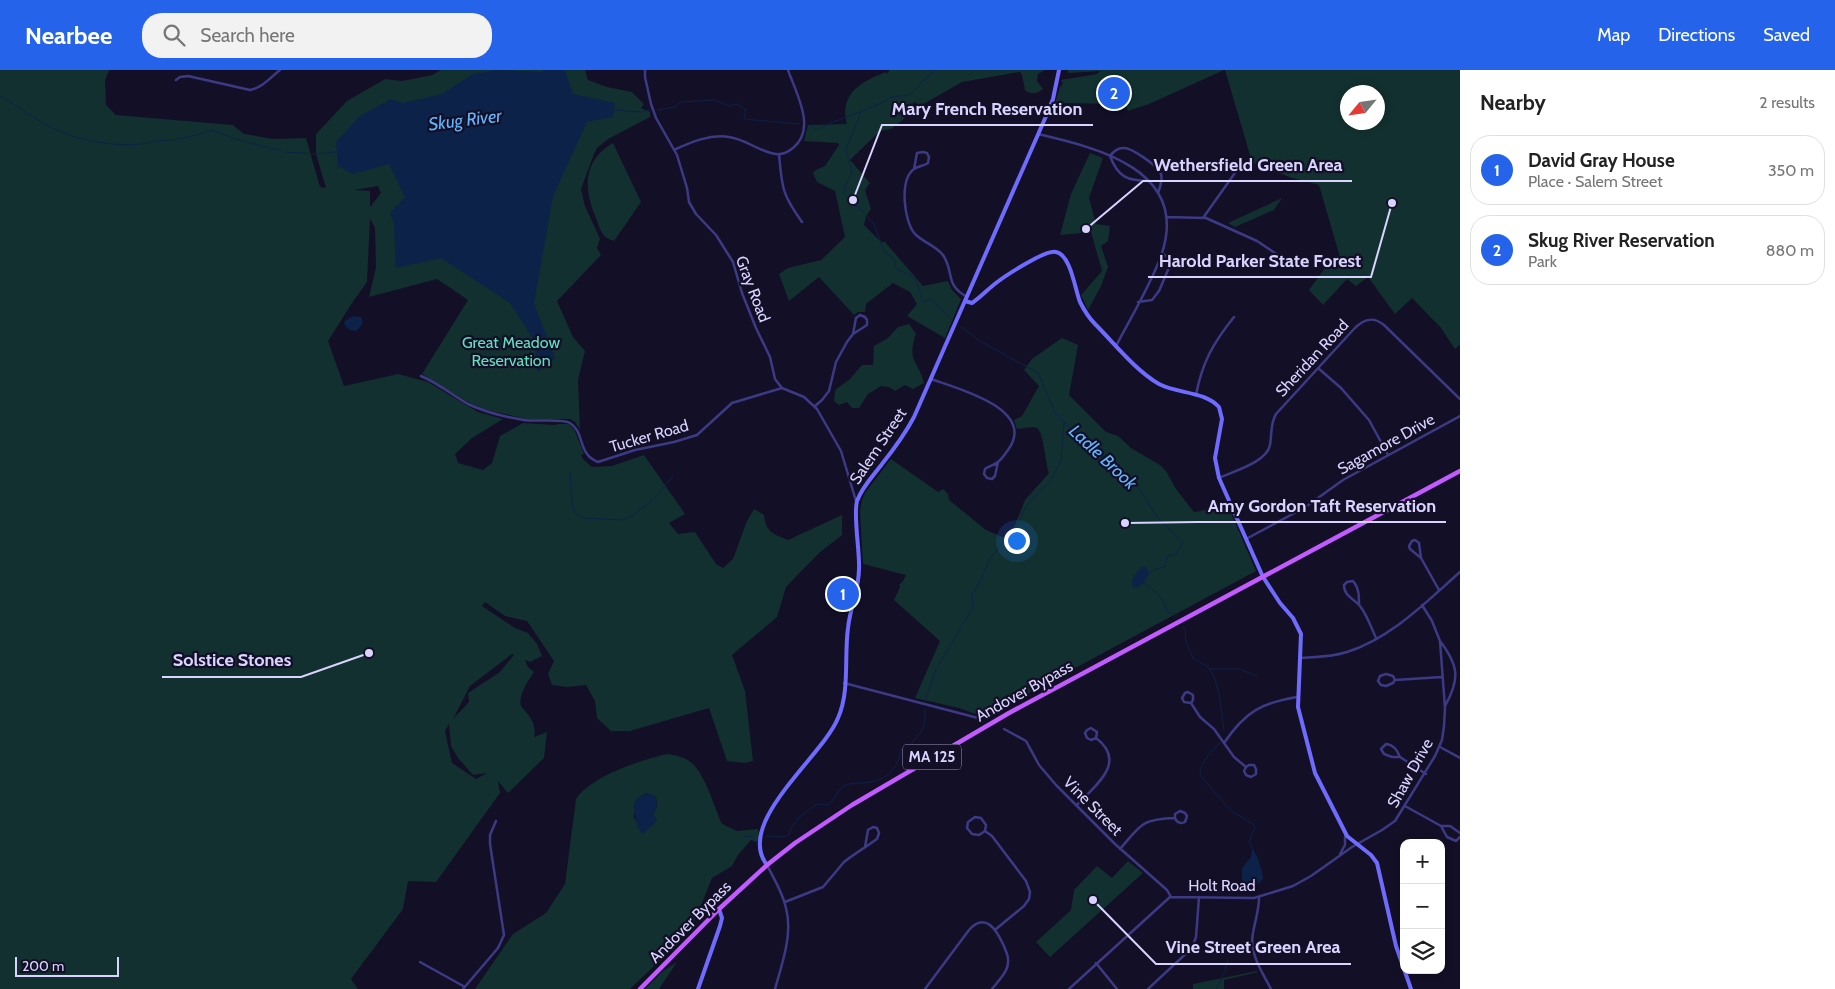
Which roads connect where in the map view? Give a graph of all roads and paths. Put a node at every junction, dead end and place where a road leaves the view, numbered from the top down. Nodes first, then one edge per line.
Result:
1 (280, 70) edge
2 (645, 70) edge
3 (788, 70) edge
4 (1059, 70) edge
5 (176, 80) dead end
6 (1038, 134) junction
7 (674, 150) junction
8 (779, 154) junction
9 (1110, 156) junction
10 (1242, 163) dead end
11 (914, 169) junction
12 (1150, 181) junction
13 (1158, 193) junction
14 (1165, 217) junction
15 (1203, 218) junction
16 (802, 222) dead end
17 (1162, 253) junction
18 (1278, 254) dead end
19 (966, 299) junction
20 (1138, 302) junction
21 (1234, 317) dead end
22 (853, 334) junction
23 (1116, 346) junction
24 (1318, 368) junction
25 (421, 376) dead end
26 (931, 379) junction
27 (782, 388) junction
28 (1196, 395) junction
29 (1460, 399) edge
30 (815, 406) junction
31 (1460, 416) edge
32 (1388, 455) junction
33 (998, 462) junction
34 (1460, 471) edge
35 (1219, 478) junction
36 (857, 502) junction
37 (1246, 539) junction
38 (1421, 558) junction
39 (1460, 572) edge
40 (1263, 577) junction
41 (1439, 590) junction
42 (1359, 604) junction
43 (1422, 605) junction
44 (1376, 638) junction
45 (1440, 641) junction
46 (1301, 658) junction
47 (1442, 676) junction
48 (1394, 680) junction
49 (844, 683) junction
50 (1297, 697) junction
51 (1191, 703) junction
52 (1445, 708) junction
53 (978, 718) dead end
54 (1004, 729) dead end
55 (1096, 738) junction
56 (1224, 743) junction
57 (1440, 747) junction
58 (1400, 757) junction
59 (1460, 758) edge
60 (1246, 767) junction
61 (1426, 774) junction
62 (1077, 805) junction
63 (1405, 806) junction
64 (1175, 818) junction
65 (496, 820) dead end
66 (1441, 826) junction
67 (985, 831) junction
68 (1345, 832) junction
69 (1460, 833) edge
70 (1460, 837) edge
71 (1356, 844) junction
72 (865, 847) junction
73 (1120, 849) junction
74 (1339, 856) junction
75 (767, 865) junction
76 (1171, 897) junction
77 (1199, 897) junction
78 (1259, 897) junction
79 (785, 902) junction
80 (719, 909) junction
81 (996, 929) junction
82 (420, 962) dead end
83 (1096, 963) junction
84 (464, 988) edge
85 (640, 989) edge
86 (698, 989) edge
87 (775, 989) edge
88 (925, 989) edge
89 (992, 989) edge
90 (1069, 989) edge
91 (1117, 989) edge
92 (1148, 989) edge
93 (1270, 989) edge
94 (1411, 989) edge

1 - 5 street
2 - 7 street, Gray Road
3 - 8 street
4 - 6 street, Salem Street
6 - 9 street
6 - 19 street, Salem Street
7 - 8 street
7 - 27 street, Gray Road
8 - 16 street
9 - 12 street
9 - 12 street
9 - 13 street
10 - 15 street
11 - 11 street
11 - 19 street
12 - 13 street
13 - 14 street
14 - 15 street
14 - 17 street
15 - 18 street
17 - 20 street
17 - 20 street
19 - 23 street
19 - 26 street, Salem Street
20 - 23 street
21 - 28 street
22 - 22 street
22 - 30 street
23 - 28 street
24 - 29 street, Sheridan Road
24 - 32 street
24 - 35 street, Sheridan Road
25 - 27 street, Tucker Road
26 - 33 street
26 - 36 street, Salem Street
27 - 30 street
28 - 35 street
30 - 36 street
31 - 32 street, Sagamore Drive
32 - 37 street, Sagamore Drive
33 - 33 street
34 - 40 main road, Andover Bypass / MA 125
35 - 37 street
36 - 49 street, Salem Street
37 - 40 street
38 - 38 street
38 - 41 street
39 - 41 street
40 - 46 street
40 - 75 main road, Andover Bypass / MA 125
41 - 43 street
42 - 42 street
42 - 44 street
43 - 44 street
43 - 45 street, Shaw Drive
44 - 46 street
45 - 47 street, Shaw Drive
45 - 52 street
46 - 50 street
47 - 48 street
47 - 52 street, Shaw Drive
48 - 48 street
49 - 53 street
49 - 75 street, Salem Street
50 - 56 street
50 - 68 street
51 - 51 street
51 - 56 street
52 - 57 street, Shaw Drive
54 - 62 street, Vine Street
55 - 55 street
55 - 62 street
56 - 60 street
57 - 59 street
57 - 61 street, Shaw Drive
58 - 58 street
58 - 61 street
60 - 60 street
61 - 63 street, Shaw Drive
62 - 73 street, Vine Street
63 - 66 street
63 - 71 street, Shaw Drive
64 - 64 street
64 - 73 street
65 - 84 street
66 - 69 street
66 - 70 street
67 - 67 street
67 - 81 street
68 - 71 street
68 - 74 street
71 - 74 street, Holt Road
71 - 94 street
72 - 72 street
72 - 79 street
73 - 76 street, Vine Street
74 - 78 street, Holt Road
75 - 79 street
75 - 80 main road, Andover Bypass / MA 125
76 - 77 street, Holt Road
76 - 83 street, Holt Road
77 - 78 street, Holt Road
77 - 92 street
78 - 93 street
79 - 87 street
80 - 85 main road, Andover Bypass / MA 125
80 - 86 street
81 - 88 street
81 - 89 street
82 - 84 street
83 - 90 street, Holt Road
83 - 91 street

